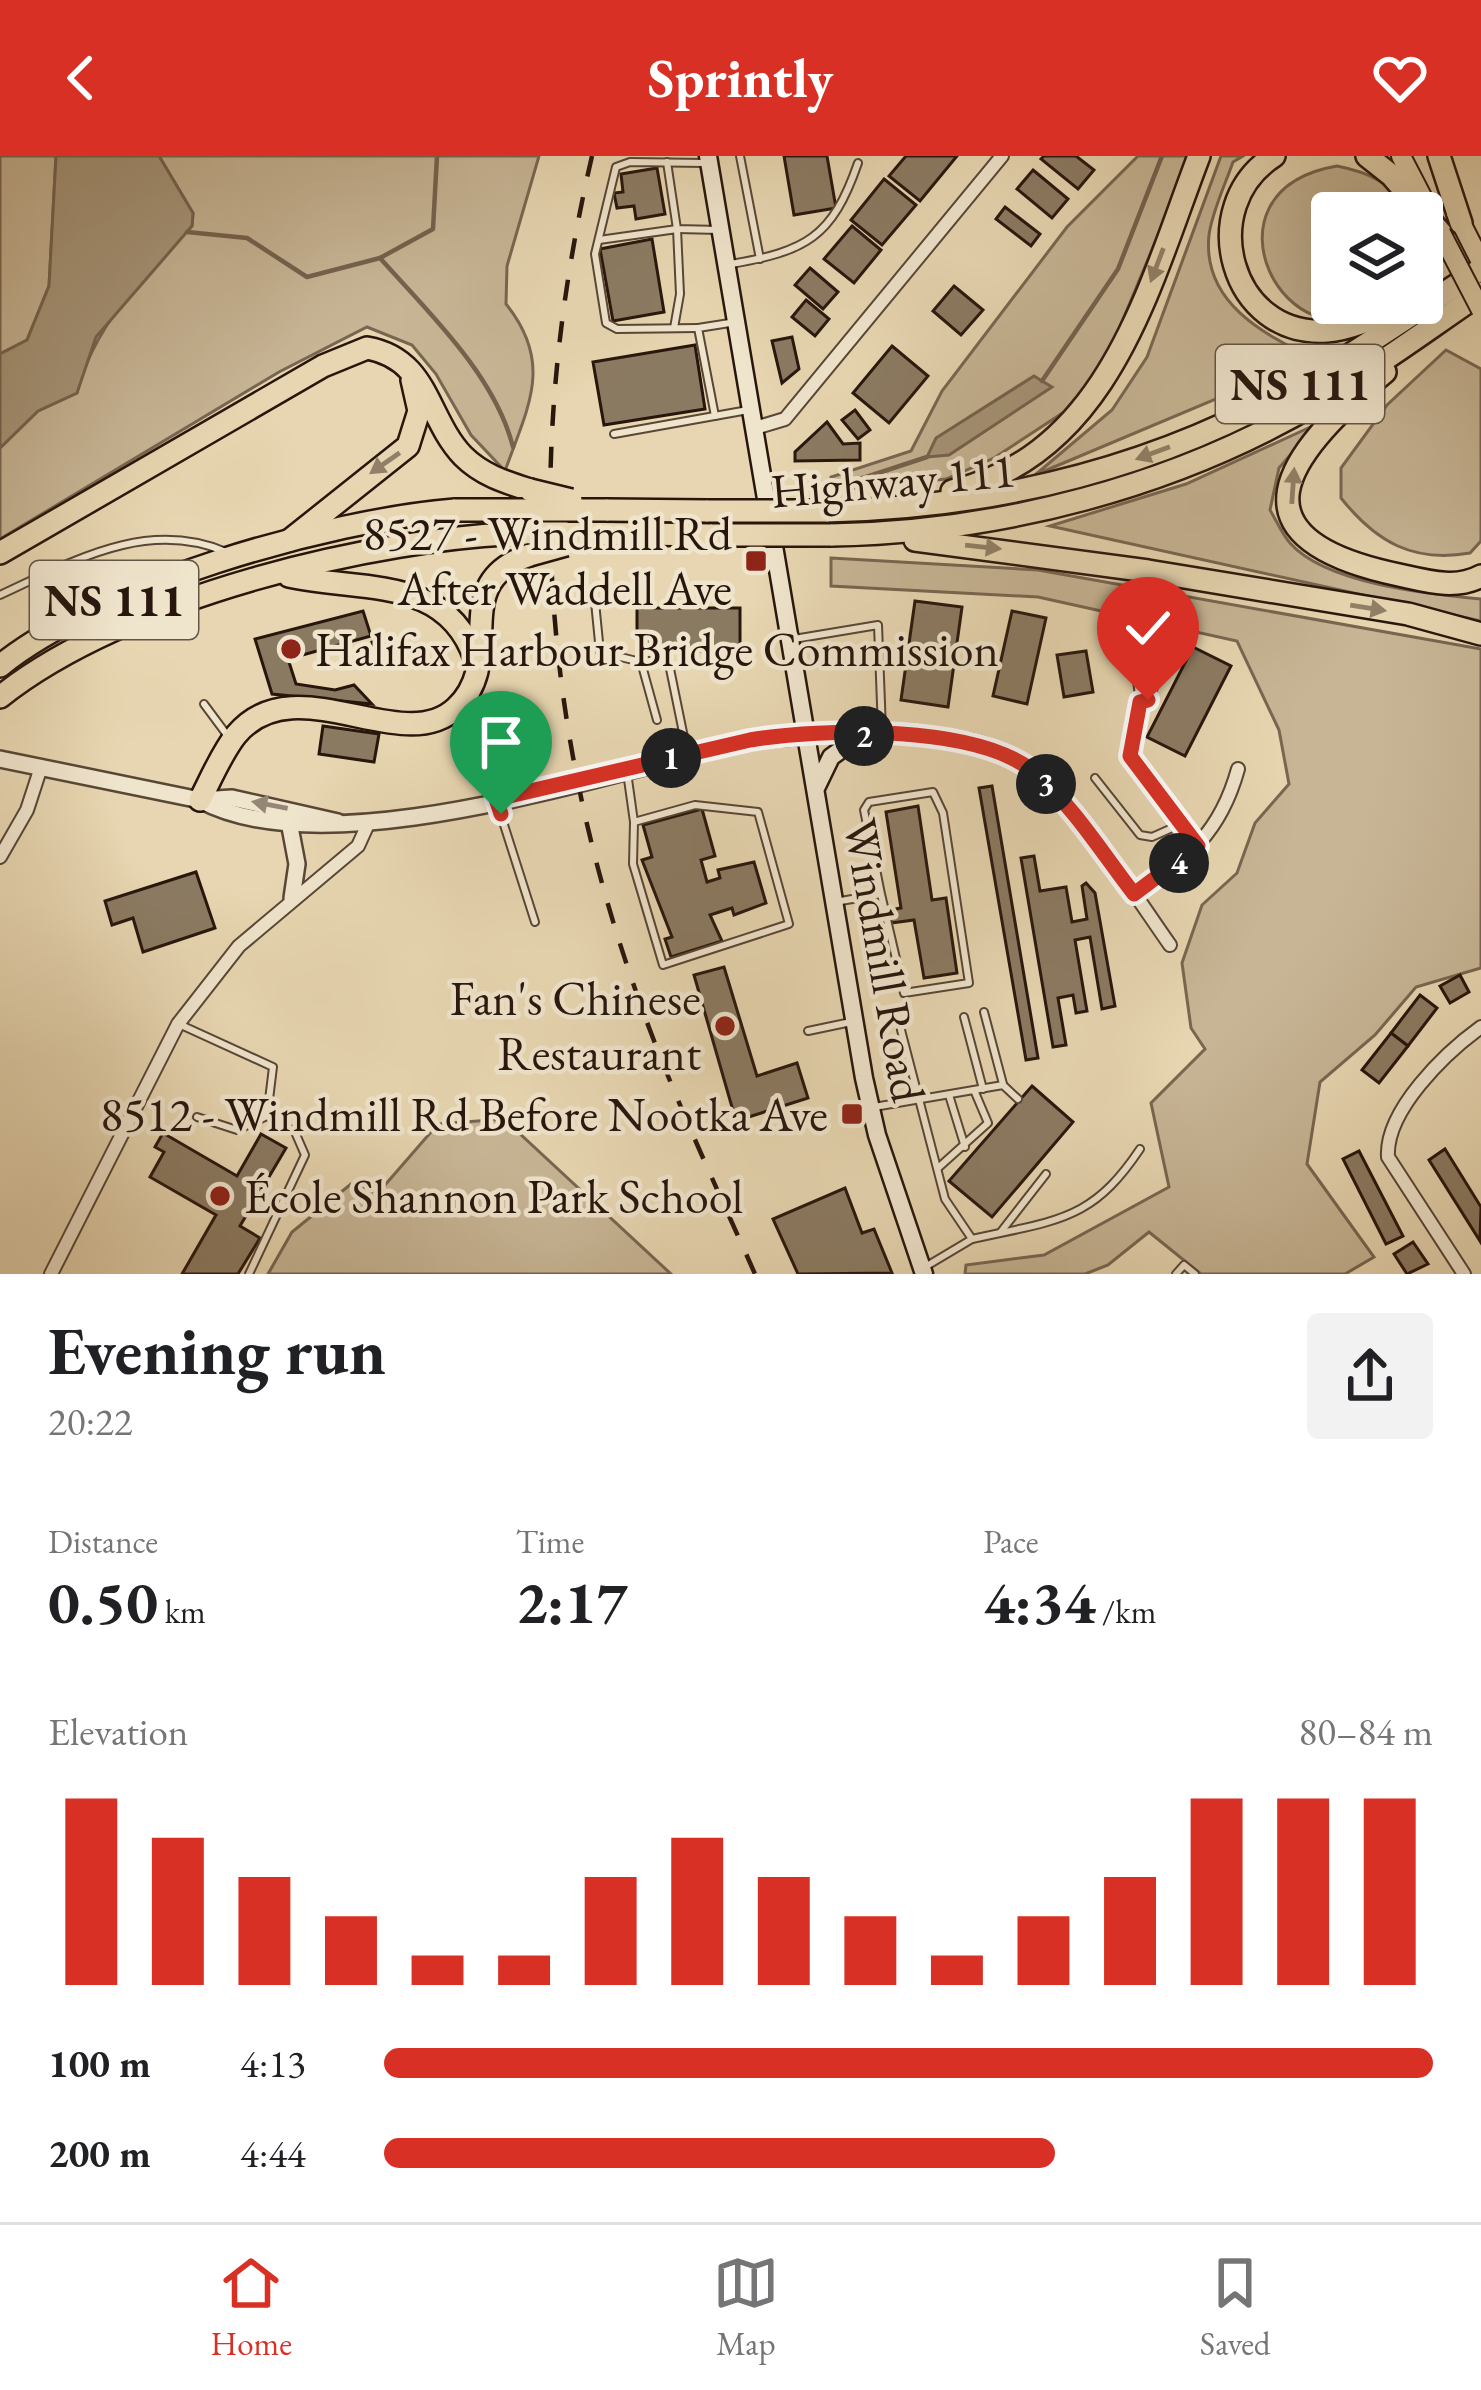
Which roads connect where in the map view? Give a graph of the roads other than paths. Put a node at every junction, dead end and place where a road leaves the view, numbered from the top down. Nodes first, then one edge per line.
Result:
1 (740, 156) edge
2 (1002, 156) edge
3 (1199, 156) edge
4 (1274, 156) edge
5 (1367, 156) edge
6 (1401, 156) edge
7 (1427, 156) edge
8 (1439, 156) edge
9 (709, 159) edge
10 (667, 162) junction
11 (858, 163) dead end
12 (1450, 228) junction
13 (677, 230) junction
14 (721, 230) junction
15 (599, 240) junction
16 (760, 259) junction
17 (728, 265) junction
18 (1479, 274) edge
19 (1443, 288) edge
20 (1481, 310) edge
21 (1451, 314) junction
22 (737, 322) junction
23 (1357, 324) edge
24 (674, 328) junction
25 (698, 328) junction
26 (405, 363) junction
27 (715, 416) junction
28 (753, 418) junction
29 (614, 434) dead end
30 (606, 510) junction
31 (868, 510) junction
32 (866, 535) junction
33 (530, 544) junction
34 (284, 545) junction
35 (0, 553) edge
36 (240, 558) junction
37 (1481, 576) edge
38 (273, 577) junction
39 (0, 595) edge
40 (595, 602) dead end
41 (1481, 634) edge
42 (790, 640) junction
43 (641, 662) junction
44 (0, 666) edge
45 (478, 668) junction
46 (0, 697) edge
47 (1140, 702) junction
48 (204, 704) dead end
49 (657, 720) dead end
50 (805, 736) junction
51 (860, 736) junction
52 (882, 736) junction
53 (232, 741) junction
54 (688, 754) junction
55 (0, 759) edge
56 (41, 767) junction
57 (627, 769) junction
58 (1238, 770) dead end
59 (1095, 778) dead end
60 (815, 792) junction
61 (496, 799) junction
62 (200, 800) junction
63 (634, 822) junction
64 (338, 823) junction
65 (368, 824) junction
66 (1182, 824) junction
67 (290, 826) junction
68 (1198, 846) junction
69 (0, 857) edge
70 (881, 894) junction
71 (1134, 894) junction
72 (292, 898) junction
73 (834, 902) junction
74 (535, 922) dead end
75 (1170, 945) dead end
76 (984, 1012) dead end
77 (964, 1017) dead end
78 (854, 1022) junction
79 (178, 1024) junction
80 (1481, 1027) edge
81 (901, 1030) dead end
82 (808, 1031) dead end
83 (1003, 1085) junction
84 (979, 1090) junction
85 (949, 1095) junction
86 (1018, 1099) dead end
87 (915, 1101) junction
88 (870, 1108) junction
89 (266, 1116) junction
90 (197, 1117) dead end
91 (965, 1147) junction
92 (1140, 1149) dead end
93 (938, 1168) junction
94 (1046, 1174) dead end
95 (1000, 1233) junction
96 (972, 1239) junction
97 (923, 1271) edge
98 (52, 1274) edge
99 (249, 1274) edge
100 (1177, 1274) edge
101 (1195, 1274) edge
102 (1463, 1274) edge

1 - 16 lane
2 - 28 street
3 -> 31 highway
4 - 23 highway
5 - 12 highway
6 - 12 main road
7 - 12 main road
8 - 12 highway
9 - 10 lane
9 - 14 main road, Windmill Road
10 - 13 lane
10 - 15 lane
11 - 16 lane
12 - 18 main road
12 - 20 main road, bridge
13 - 14 lane
13 - 15 lane
13 - 24 lane
14 - 17 main road, Windmill Road
15 - 24 lane
16 - 17 lane
17 - 22 main road, Windmill Road
18 - 19 highway
18 - 21 highway, Highway 111 / NS 111
18 -> 31 highway, Highway 111 / NS 111
21 - 32 highway, Highway 111 / NS 111
37 -> 21 highway
22 - 25 lane
22 - 28 main road, Windmill Road
24 - 25 lane
25 - 27 lane
26 - 30 highway, bridge
26 -> 34 highway
26 - 35 highway
27 - 28 lane
27 - 29 lane
28 - 42 main road, Windmill Road
30 - 31 highway, Highway 111 / NS 111, bridge
30 - 34 highway, Highway 111 / NS 111, bridge
32 - 33 highway, Highway 111 / NS 111, bridge
32 -> 41 highway
33 - 38 highway, Highway 111 / NS 111
33 - 45 highway
34 - 36 highway, NS 111
36 - 39 lane
36 - 44 highway, NS 111
38 - 45 highway
38 - 46 highway, NS 111
40 - 43 lane
42 - 50 main road, Windmill Road
42 - 52 lane
43 - 49 lane
43 - 54 lane
45 - 53 highway
47 - 47 lane
47 - 66 lane
48 - 53 lane
50 - 51 street
50 - 54 street
50 - 60 main road, Windmill Road
51 - 52 street
51 - 60 main road
52 - 71 street
53 - 62 highway
54 - 57 street
55 - 56 street
56 - 62 street
56 - 69 street
57 - 61 street
57 - 63 lane
58 - 68 street
59 - 66 lane
60 - 73 main road, Windmill Road
61 - 65 street
61 - 74 lane
64 -> 62 street
62 - 67 street
63 - 63 lane
64 - 65 street
64 - 67 street
65 - 72 street
66 - 68 lane
67 - 72 street
68 - 71 street
70 - 70 lane
70 - 73 lane
71 - 75 street
72 - 79 street
73 - 78 main road, Windmill Road
76 - 83 lane
77 - 84 lane
78 - 82 lane
78 - 88 main road, Windmill Road
79 - 89 lane
79 - 98 street
80 - 102 street
81 - 87 lane
83 - 84 lane
83 - 86 lane
84 - 85 lane
84 - 91 lane
85 - 87 lane
85 - 91 lane
87 - 88 lane
87 - 93 lane
88 - 97 main road, Windmill Road
89 - 90 lane
89 - 99 lane
91 - 93 lane
92 - 95 lane
93 - 96 lane
94 - 95 lane
95 - 96 lane
96 - 97 lane
100 - 101 lane

